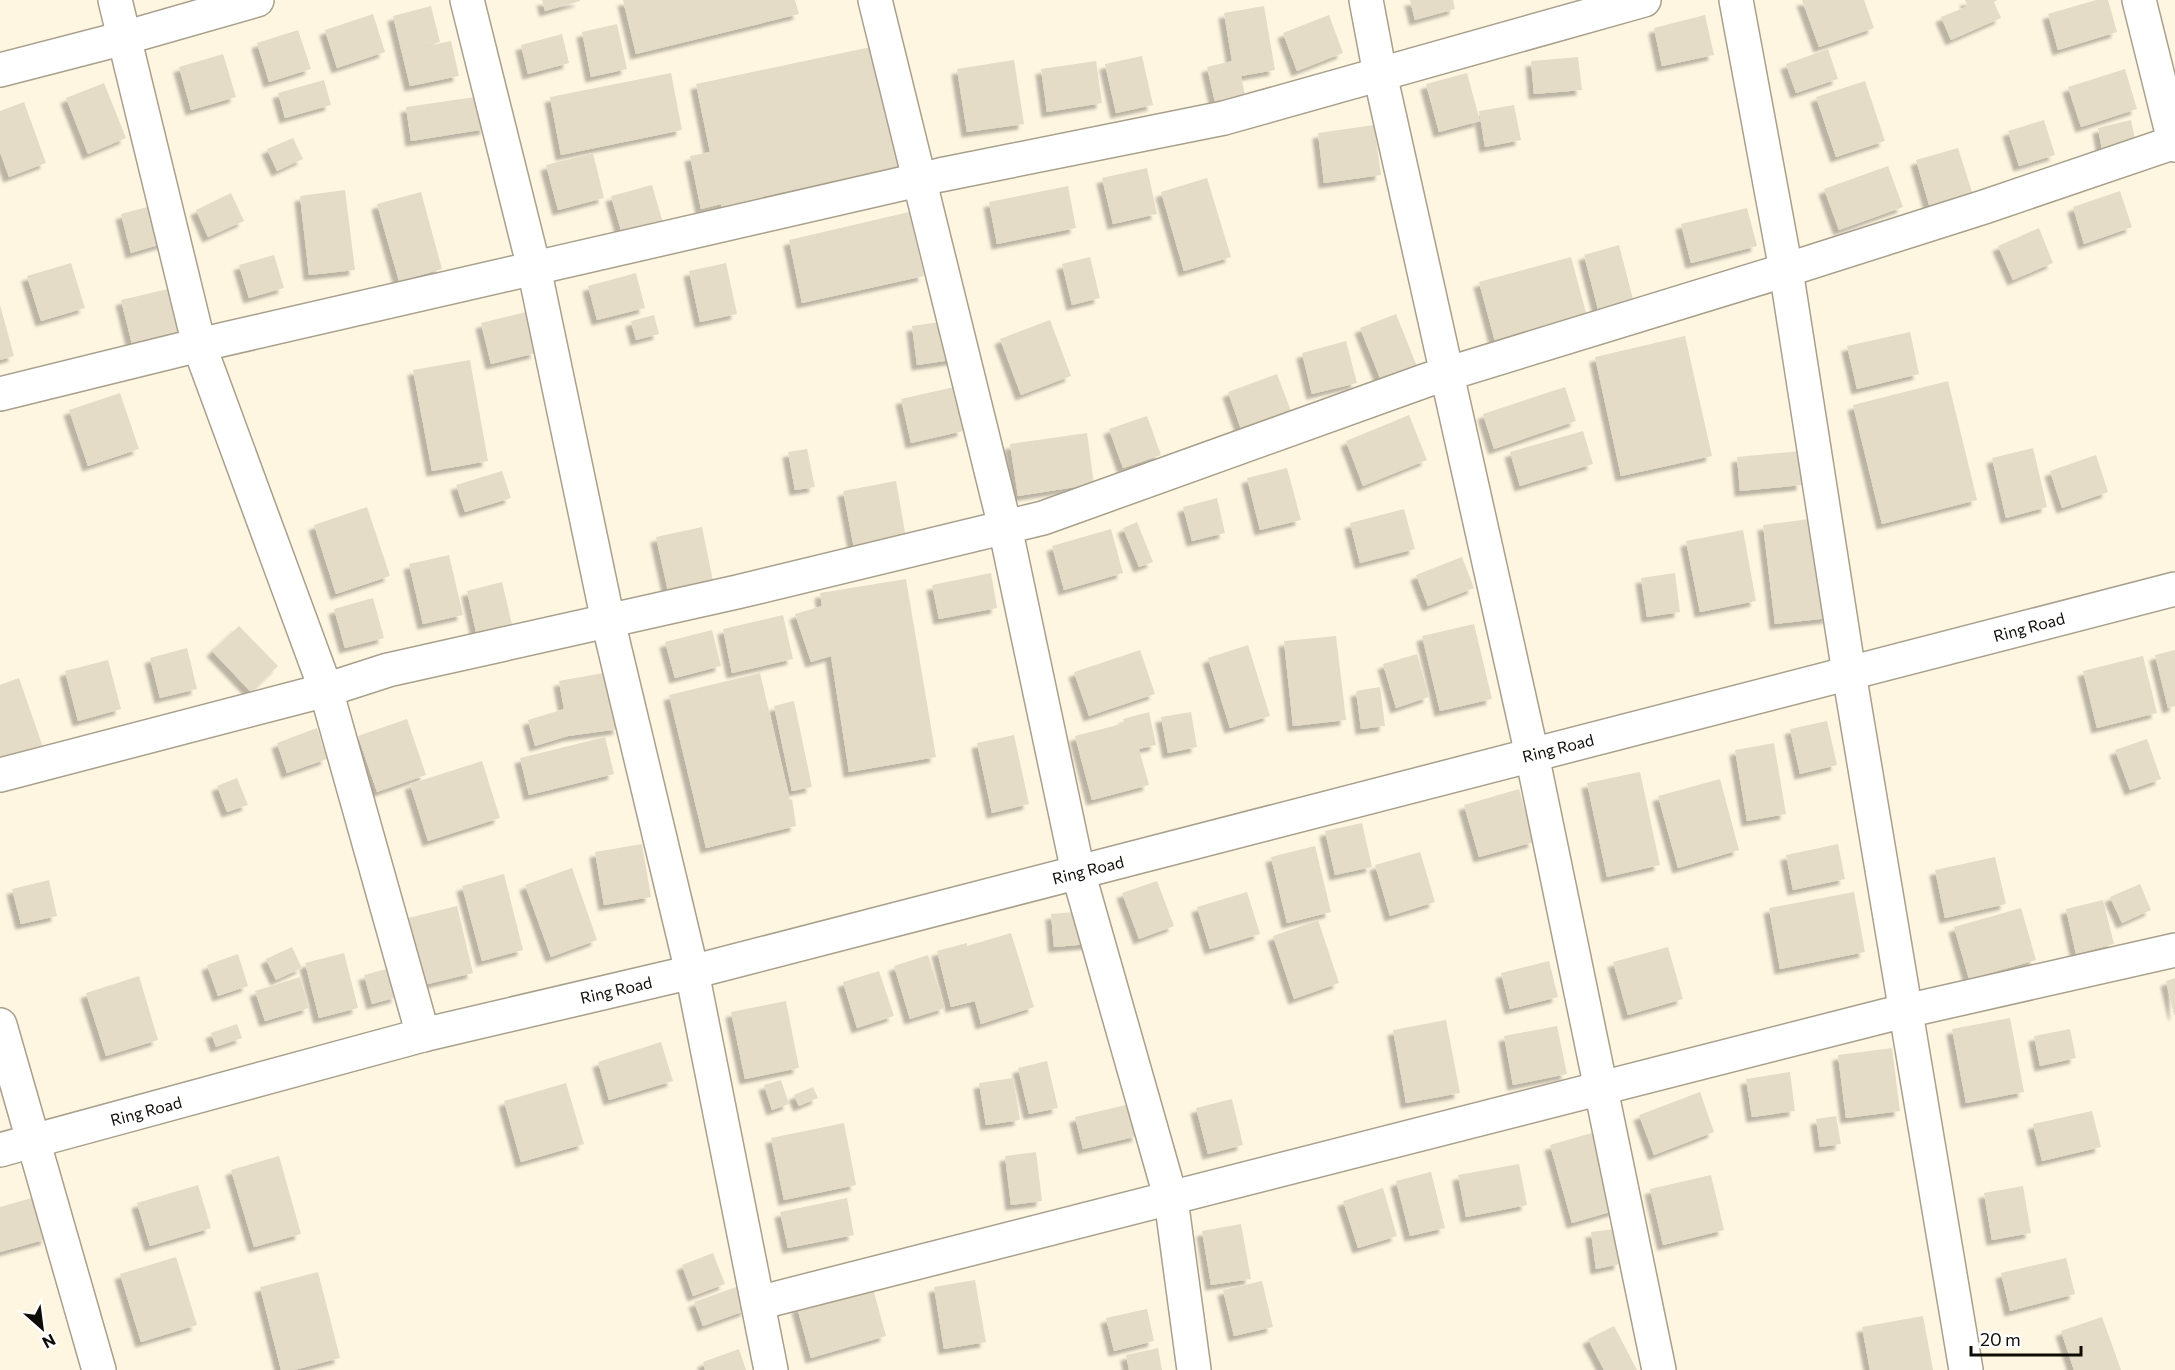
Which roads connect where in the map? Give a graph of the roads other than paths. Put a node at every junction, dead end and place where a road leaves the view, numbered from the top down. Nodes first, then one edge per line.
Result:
1 (115, 0) edge
2 (258, 0) edge
3 (467, 0) edge
4 (874, 0) edge
5 (1366, 0) edge
6 (1644, 0) edge
7 (1736, 0) edge
8 (2139, 0) edge
9 (124, 38) junction
10 (0, 70) edge
11 (1380, 74) junction
12 (2175, 143) edge
13 (918, 180) junction
14 (534, 268) junction
15 (1786, 270) junction
16 (199, 345) junction
17 (1447, 375) junction
18 (0, 394) edge
19 (1005, 527) junction
20 (2175, 589) edge
21 (608, 621) junction
22 (1850, 673) junction
23 (326, 690) junction
24 (1532, 755) junction
25 (0, 775) edge
26 (1078, 872) junction
27 (2175, 950) edge
28 (693, 972) junction
29 (1906, 1011) junction
30 (0, 1025) edge
31 (423, 1035) junction
32 (1601, 1088) junction
33 (34, 1142) junction
34 (0, 1150) edge
35 (1171, 1199) junction
36 (758, 1303) junction
37 (99, 1370) edge
38 (771, 1370) edge
39 (1194, 1370) edge
40 (1659, 1370) edge
41 (1966, 1370) edge

1 - 9 street
2 - 9 street
3 - 14 street
4 - 13 street
5 - 11 street
6 - 11 street
7 - 15 street
8 - 12 street
9 - 10 street
9 - 16 street
11 - 13 street
11 - 17 street
12 - 15 street
13 - 14 street
13 - 19 street
14 - 16 street
14 - 21 street
15 - 17 street
15 - 22 street
16 - 18 street
16 - 23 street
17 - 19 street
17 - 24 street
19 - 21 street
19 - 26 street
20 - 22 street, Ring Road
21 - 23 street
21 - 28 street
22 - 24 street, Ring Road
22 - 29 street
23 - 25 street
23 - 31 street
24 - 26 street, Ring Road
24 - 32 street
26 - 28 street, Ring Road
26 - 35 street
27 - 29 street
28 - 31 street, Ring Road
28 - 36 street
29 - 32 street
29 - 41 street
30 - 33 street
31 - 33 street, Ring Road
32 - 35 street
32 - 40 street
33 - 34 street, Ring Road
33 - 37 street
35 - 36 street
35 - 39 street
36 - 38 street

